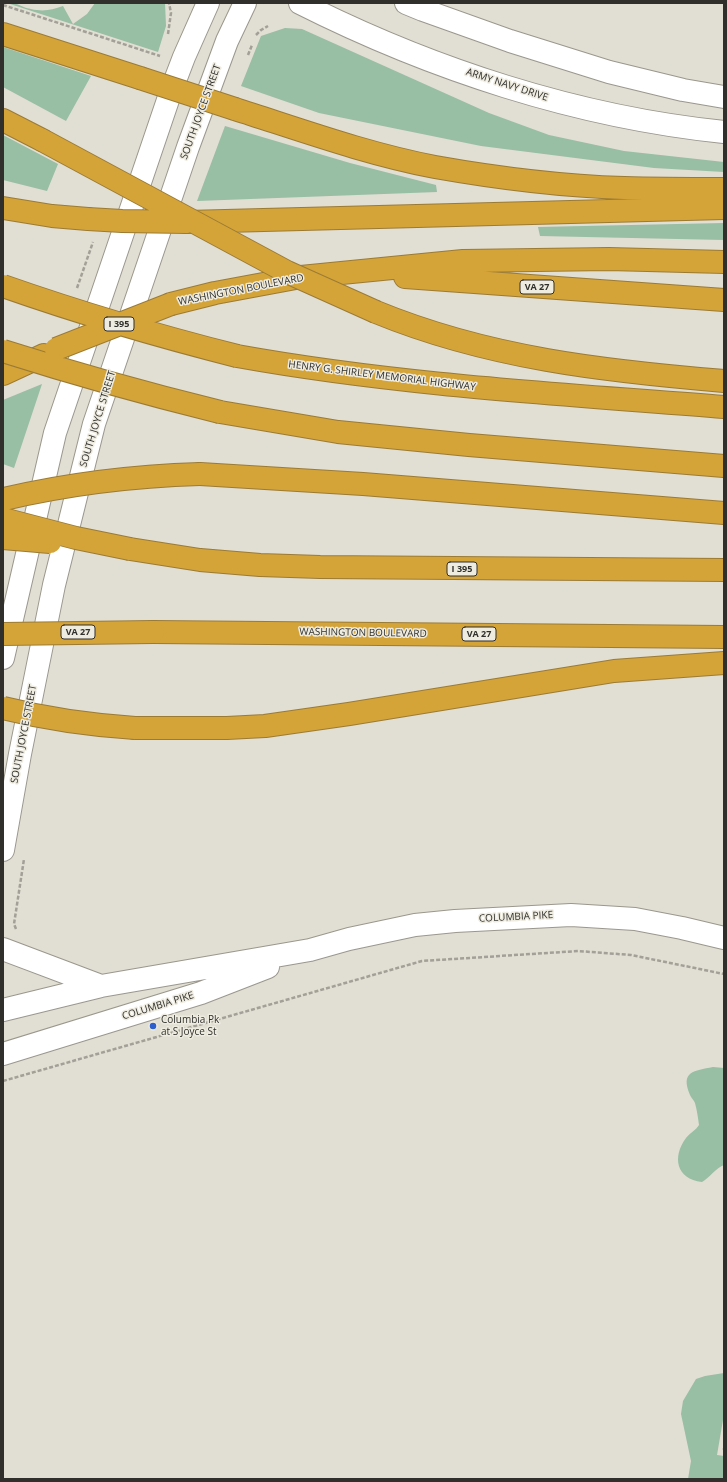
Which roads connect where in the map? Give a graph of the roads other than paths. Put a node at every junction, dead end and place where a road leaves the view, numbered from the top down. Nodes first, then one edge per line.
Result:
1 (208, 3) edge
2 (245, 3) edge
3 (300, 3) edge
4 (406, 3) edge
5 (3, 34) edge
6 (724, 96) edge
7 (3, 120) edge
8 (724, 132) edge
9 (724, 189) edge
10 (3, 208) edge
11 (724, 208) edge
12 (724, 262) edge
13 (350, 273) junction
14 (3, 286) edge
15 (724, 300) edge
16 (3, 351) edge
17 (3, 374) edge
18 (724, 381) edge
19 (724, 407) edge
20 (724, 466) edge
21 (3, 505) edge
22 (724, 513) edge
23 (3, 538) edge
24 (130, 549) junction
25 (724, 570) edge
26 (3, 634) edge
27 (724, 637) edge
28 (3, 658) edge
29 (724, 663) edge
30 (3, 708) edge
31 (3, 850) edge
32 (724, 938) edge
33 (3, 949) edge
34 (310, 950) junction
35 (101, 986) junction
36 (3, 1010) edge
37 (3, 1054) edge

1 - 28 main road
2 - 31 main road, SOUTH JOYCE STREET
3 - 8 main road, ARMY NAVY DRIVE
4 - 6 main road
5 - 9 highway, bridge
7 - 18 highway, bridge
10 - 11 highway, bridge
12 - 13 highway
13 - 15 highway, VA 27
13 - 17 highway, WASHINGTON BOULEVARD / VA 27, bridge
14 - 19 highway, HENRY G. SHIRLEY MEMORIAL HIGHWAY / I 395, bridge
16 - 20 highway, bridge
21 - 22 highway, bridge
21 - 24 highway, I 395, bridge
23 - 24 highway, bridge
24 - 25 highway, I 395
26 - 27 highway, WASHINGTON BOULEVARD / VA 27, bridge
29 - 30 highway, bridge
32 - 34 main road, COLUMBIA PIKE
33 - 35 main road
34 - 35 main road, COLUMBIA PIKE
34 - 37 main road, COLUMBIA PIKE
35 - 36 main road, COLUMBIA PIKE

